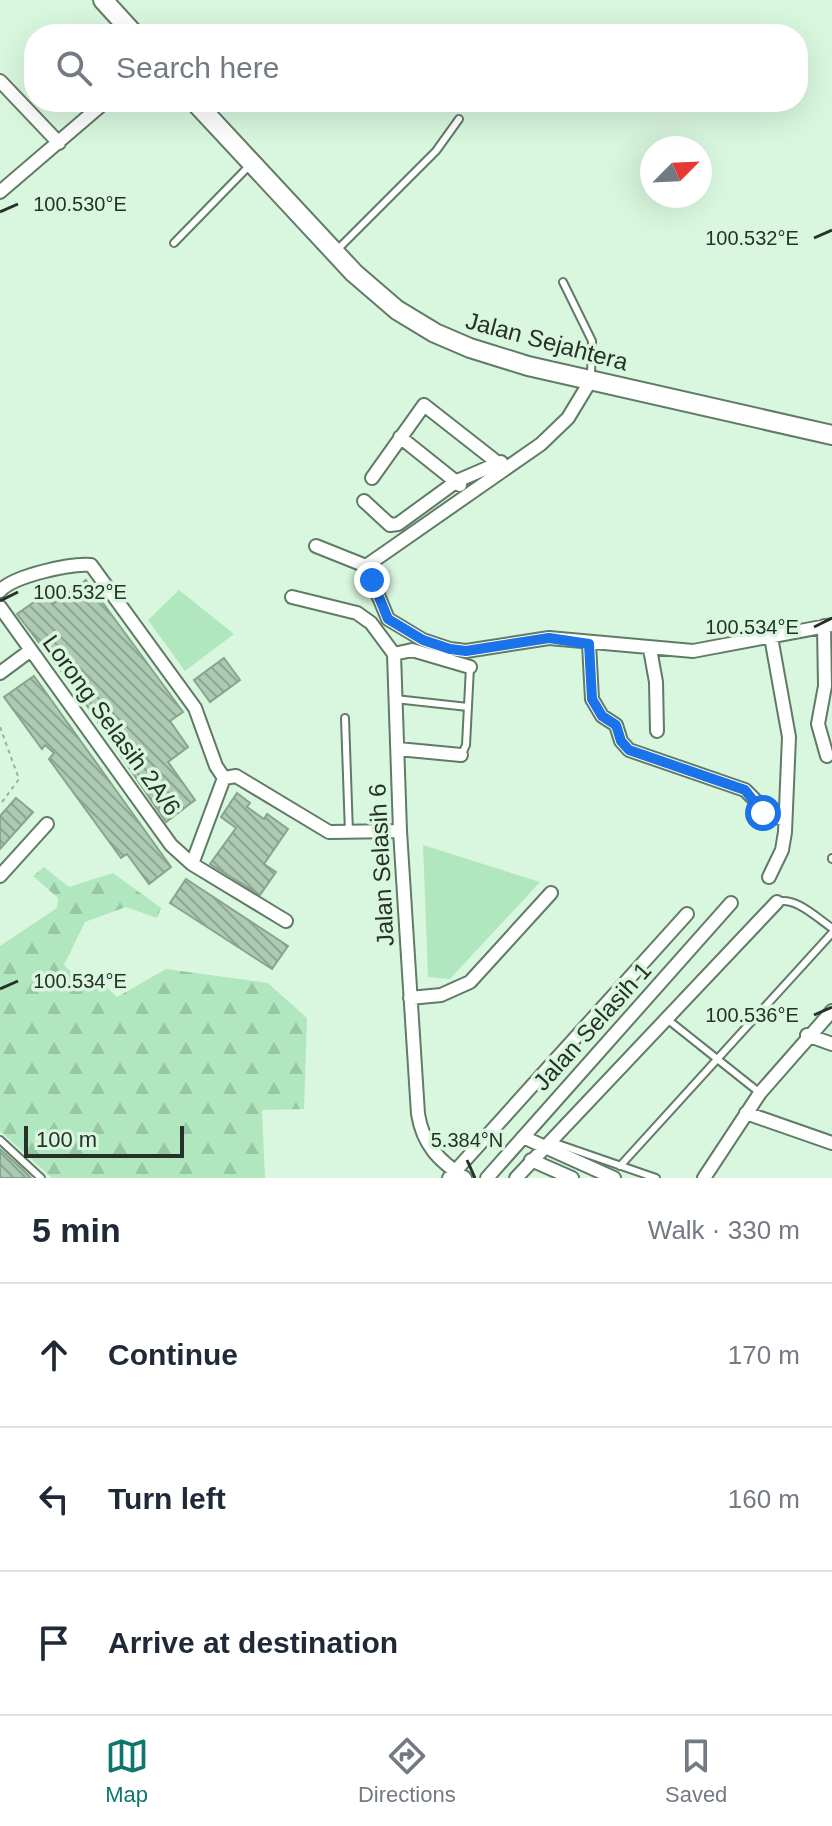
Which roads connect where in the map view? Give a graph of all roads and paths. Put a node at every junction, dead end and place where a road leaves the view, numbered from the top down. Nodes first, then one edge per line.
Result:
1 (103, 0) edge
2 (125, 24) edge
3 (0, 81) edge
4 (24, 106) edge
5 (30, 112) edge
6 (94, 112) edge
7 (204, 112) edge
8 (459, 119) dead end
9 (59, 143) junction
10 (252, 163) junction
11 (0, 192) edge
12 (174, 243) dead end
13 (334, 253) junction
14 (563, 282) dead end
15 (591, 380) junction
16 (832, 435) edge
17 (400, 437) junction
18 (520, 460) junction
19 (498, 463) junction
20 (372, 478) dead end
21 (457, 481) junction
22 (467, 497) junction
23 (364, 501) dead end
24 (316, 546) dead end
25 (366, 566) junction
26 (1, 590) edge
27 (292, 597) dead end
28 (0, 607) edge
29 (388, 619) junction
30 (828, 625) edge
31 (380, 633) junction
32 (771, 637) junction
33 (589, 644) junction
34 (650, 649) junction
35 (31, 650) junction
36 (394, 654) junction
37 (470, 667) joint
38 (0, 673) edge
39 (395, 699) junction
40 (468, 707) junction
41 (345, 718) dead end
42 (0, 727) edge
43 (657, 731) dead end
44 (398, 749) junction
45 (461, 755) joint
46 (827, 756) dead end
47 (224, 778) junction
48 (0, 805) edge
49 (785, 820) junction
50 (47, 824) dead end
51 (400, 831) junction
52 (349, 833) junction
53 (192, 864) junction
54 (0, 876) edge
55 (769, 877) dead end
56 (551, 893) dead end
57 (777, 902) joint
58 (731, 903) dead end
59 (687, 914) dead end
60 (286, 921) dead end
61 (832, 931) edge
62 (410, 998) junction
63 (832, 1011) edge
64 (667, 1019) junction
65 (807, 1035) junction
66 (832, 1044) edge
67 (717, 1061) junction
68 (760, 1093) junction
69 (746, 1113) junction
70 (523, 1137) junction
71 (0, 1140) edge
72 (546, 1143) junction
73 (832, 1143) edge
74 (531, 1160) junction
75 (620, 1166) junction
76 (456, 1176) edge
77 (520, 1177) edge
78 (41, 1178) edge
79 (487, 1178) edge
80 (572, 1178) edge
81 (614, 1178) edge
82 (656, 1178) edge
83 (704, 1178) edge

1 - 2 main road
3 - 4 street
5 - 9 street
6 - 9 street
7 - 10 main road, Jalan Sejahtera
8 - 13 lane
9 - 11 street
10 - 12 lane
10 - 13 main road, Jalan Sejahtera
13 - 15 main road, Jalan Sejahtera
14 - 15 lane
15 - 16 main road, Jalan Sejahtera
15 - 18 street
17 - 19 street
17 - 20 street
17 - 21 street
18 - 19 street
18 - 22 street
19 - 21 street
21 - 22 street
21 - 23 street
22 - 25 street
24 - 25 street
25 - 29 street
26 - 47 street
27 - 31 street
28 - 35 street, Lorong Selasih 2A/6
29 - 31 street
29 - 33 street
30 - 32 street
30 - 46 street
31 - 36 street
32 - 34 street
32 - 49 street
33 - 34 street
33 - 49 street
34 - 43 street
35 - 38 street
35 - 53 street, Lorong Selasih 2A/6
36 - 37 street
36 - 39 street, Jalan Selasih 6
37 - 40 lane
39 - 40 lane
39 - 44 street, Jalan Selasih 6
40 - 45 lane
41 - 52 lane
42 - 48 path
44 - 45 street
44 - 51 street, Jalan Selasih 6
47 - 52 street
47 - 53 street
49 - 55 street
50 - 54 street
51 - 52 street
51 - 62 street, Jalan Selasih 6
53 - 60 street, Lorong Selasih 2A/6
56 - 62 street
57 - 61 lane
57 - 64 street
58 - 70 street, Jalan Selasih 1
59 - 76 street
61 - 67 lane
62 - 76 street, Jalan Selasih 6
63 - 65 street
64 - 67 lane
64 - 72 street
65 - 66 street
65 - 68 street
67 - 68 lane
67 - 75 lane
68 - 69 street
69 - 73 street
69 - 83 street
70 - 72 street
70 - 79 street, Jalan Selasih 1
71 - 78 lane
72 - 74 street
72 - 75 lane
72 - 81 street
74 - 77 street
74 - 80 street
75 - 82 lane

